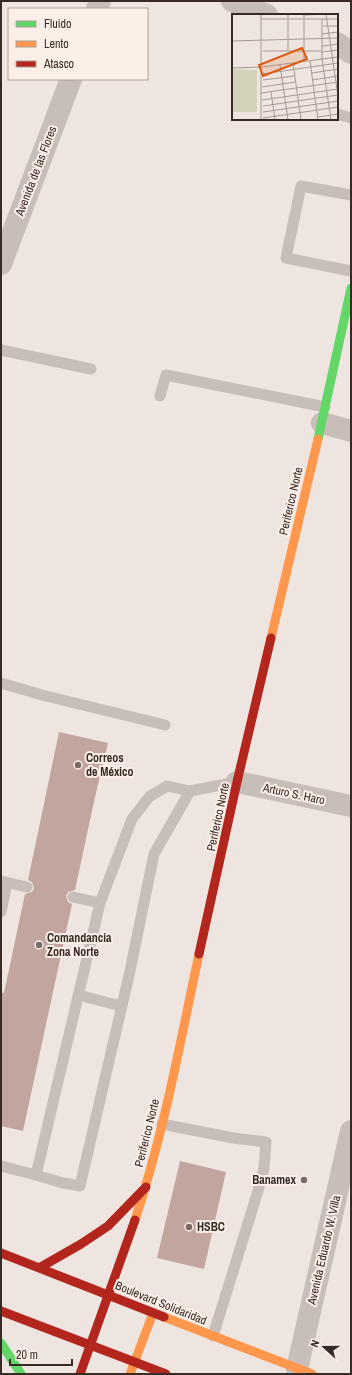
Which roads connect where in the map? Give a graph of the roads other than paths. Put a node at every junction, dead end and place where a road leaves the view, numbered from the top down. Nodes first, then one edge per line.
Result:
1 (232, 1) edge
2 (264, 14) edge
3 (351, 38) edge
4 (338, 40) edge
5 (338, 45) edge
6 (351, 53) edge
7 (71, 80) edge
8 (338, 114) edge
9 (351, 118) edge
10 (351, 195) edge
11 (1, 264) edge
12 (351, 271) edge
13 (351, 288) edge
14 (1, 350) edge
15 (91, 369) dead end
16 (160, 396) dead end
17 (324, 415) junction
18 (351, 431) edge
19 (1, 683) edge
20 (165, 725) dead end
21 (238, 782) junction
22 (190, 791) junction
23 (351, 806) edge
24 (4, 882) edge
25 (27, 887) dead end
26 (73, 897) dead end
27 (100, 903) junction
28 (1, 912) edge
29 (78, 995) junction
30 (121, 1006) junction
31 (162, 1124) junction
32 (351, 1131) edge
33 (1, 1166) edge
34 (36, 1175) junction
35 (146, 1187) junction
36 (2, 1256) edge
37 (39, 1268) junction
38 (109, 1295) junction
39 (1, 1311) edge
40 (153, 1313) junction
41 (213, 1336) junction
42 (1, 1343) edge
43 (90, 1345) junction
44 (134, 1362) junction
45 (304, 1371) edge
46 (21, 1374) edge
47 (80, 1374) edge
48 (130, 1374) edge
49 (166, 1374) edge

1 - 2 street
3 - 4 street
5 - 6 street
7 - 11 street, Avenida de las Flores
8 - 9 lane
10 - 12 lane
13 - 17 street, Periferico Norte
14 - 15 lane
16 - 17 lane
17 - 18 street
17 - 21 street, Periferico Norte
19 - 20 lane
21 - 22 lane
21 - 23 street, Arturo S. Haro
21 - 31 street, Periferico Norte
22 - 27 lane
22 - 30 lane
24 - 25 lane
24 - 28 lane
26 - 27 lane
27 - 29 lane
29 - 30 lane
29 - 34 lane
30 - 34 lane
31 - 35 street, Periferico Norte
31 - 41 lane
32 - 45 street, Avenida Eduardo W. Villa
33 - 34 lane
35 - 37 street
35 - 38 street, Periferico Norte
36 - 37 street, Boulevard Solidaridad
37 - 38 street, Boulevard Solidaridad
38 - 40 street, Boulevard Solidaridad
38 - 43 street, Periferico Norte
39 - 43 street
40 - 41 street, Boulevard Solidaridad
40 - 44 street
41 - 45 street, Boulevard Solidaridad
42 - 46 street
43 - 44 street
43 - 47 street, Periferico Norte
44 - 48 street
44 - 49 street

